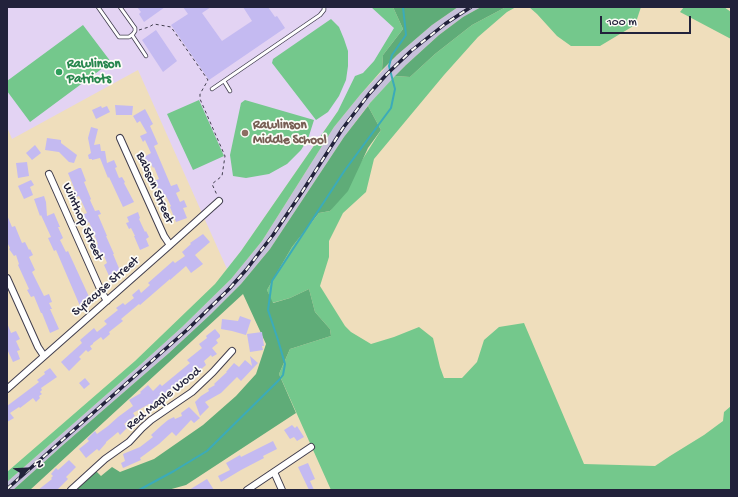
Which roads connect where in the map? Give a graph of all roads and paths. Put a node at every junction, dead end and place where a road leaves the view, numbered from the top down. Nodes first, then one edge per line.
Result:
1 (98, 7) edge
2 (120, 7) edge
3 (324, 7) edge
4 (135, 31) junction
5 (132, 35) junction
6 (146, 56) dead end
7 (224, 81) junction
8 (212, 89) dead end
9 (230, 91) dead end
10 (120, 138) dead end
11 (49, 174) dead end
12 (219, 201) joint
13 (170, 245) junction
14 (7, 278) edge
15 (107, 301) junction
16 (232, 351) dead end
17 (44, 356) junction
18 (7, 389) edge
19 (312, 447) dead end
20 (105, 459) junction
21 (110, 465) dead end
22 (274, 472) junction
23 (71, 490) edge
24 (247, 490) edge
25 (282, 490) edge

1 - 5 lane
2 - 4 lane
3 - 7 lane
4 - 5 lane
4 - 12 path
5 - 6 lane
7 - 8 lane
7 - 9 lane
10 - 13 street, Babson Street
11 - 15 street, Winthop Street
12 - 13 street, Syracuse Street
13 - 15 street, Syracuse Street
14 - 17 street
15 - 17 street, Syracuse Street
16 - 20 street, Red Maple Wood
17 - 18 street, Syracuse Street
19 - 22 street
20 - 21 street
20 - 23 street, Red Maple Wood
22 - 24 street
22 - 25 street

